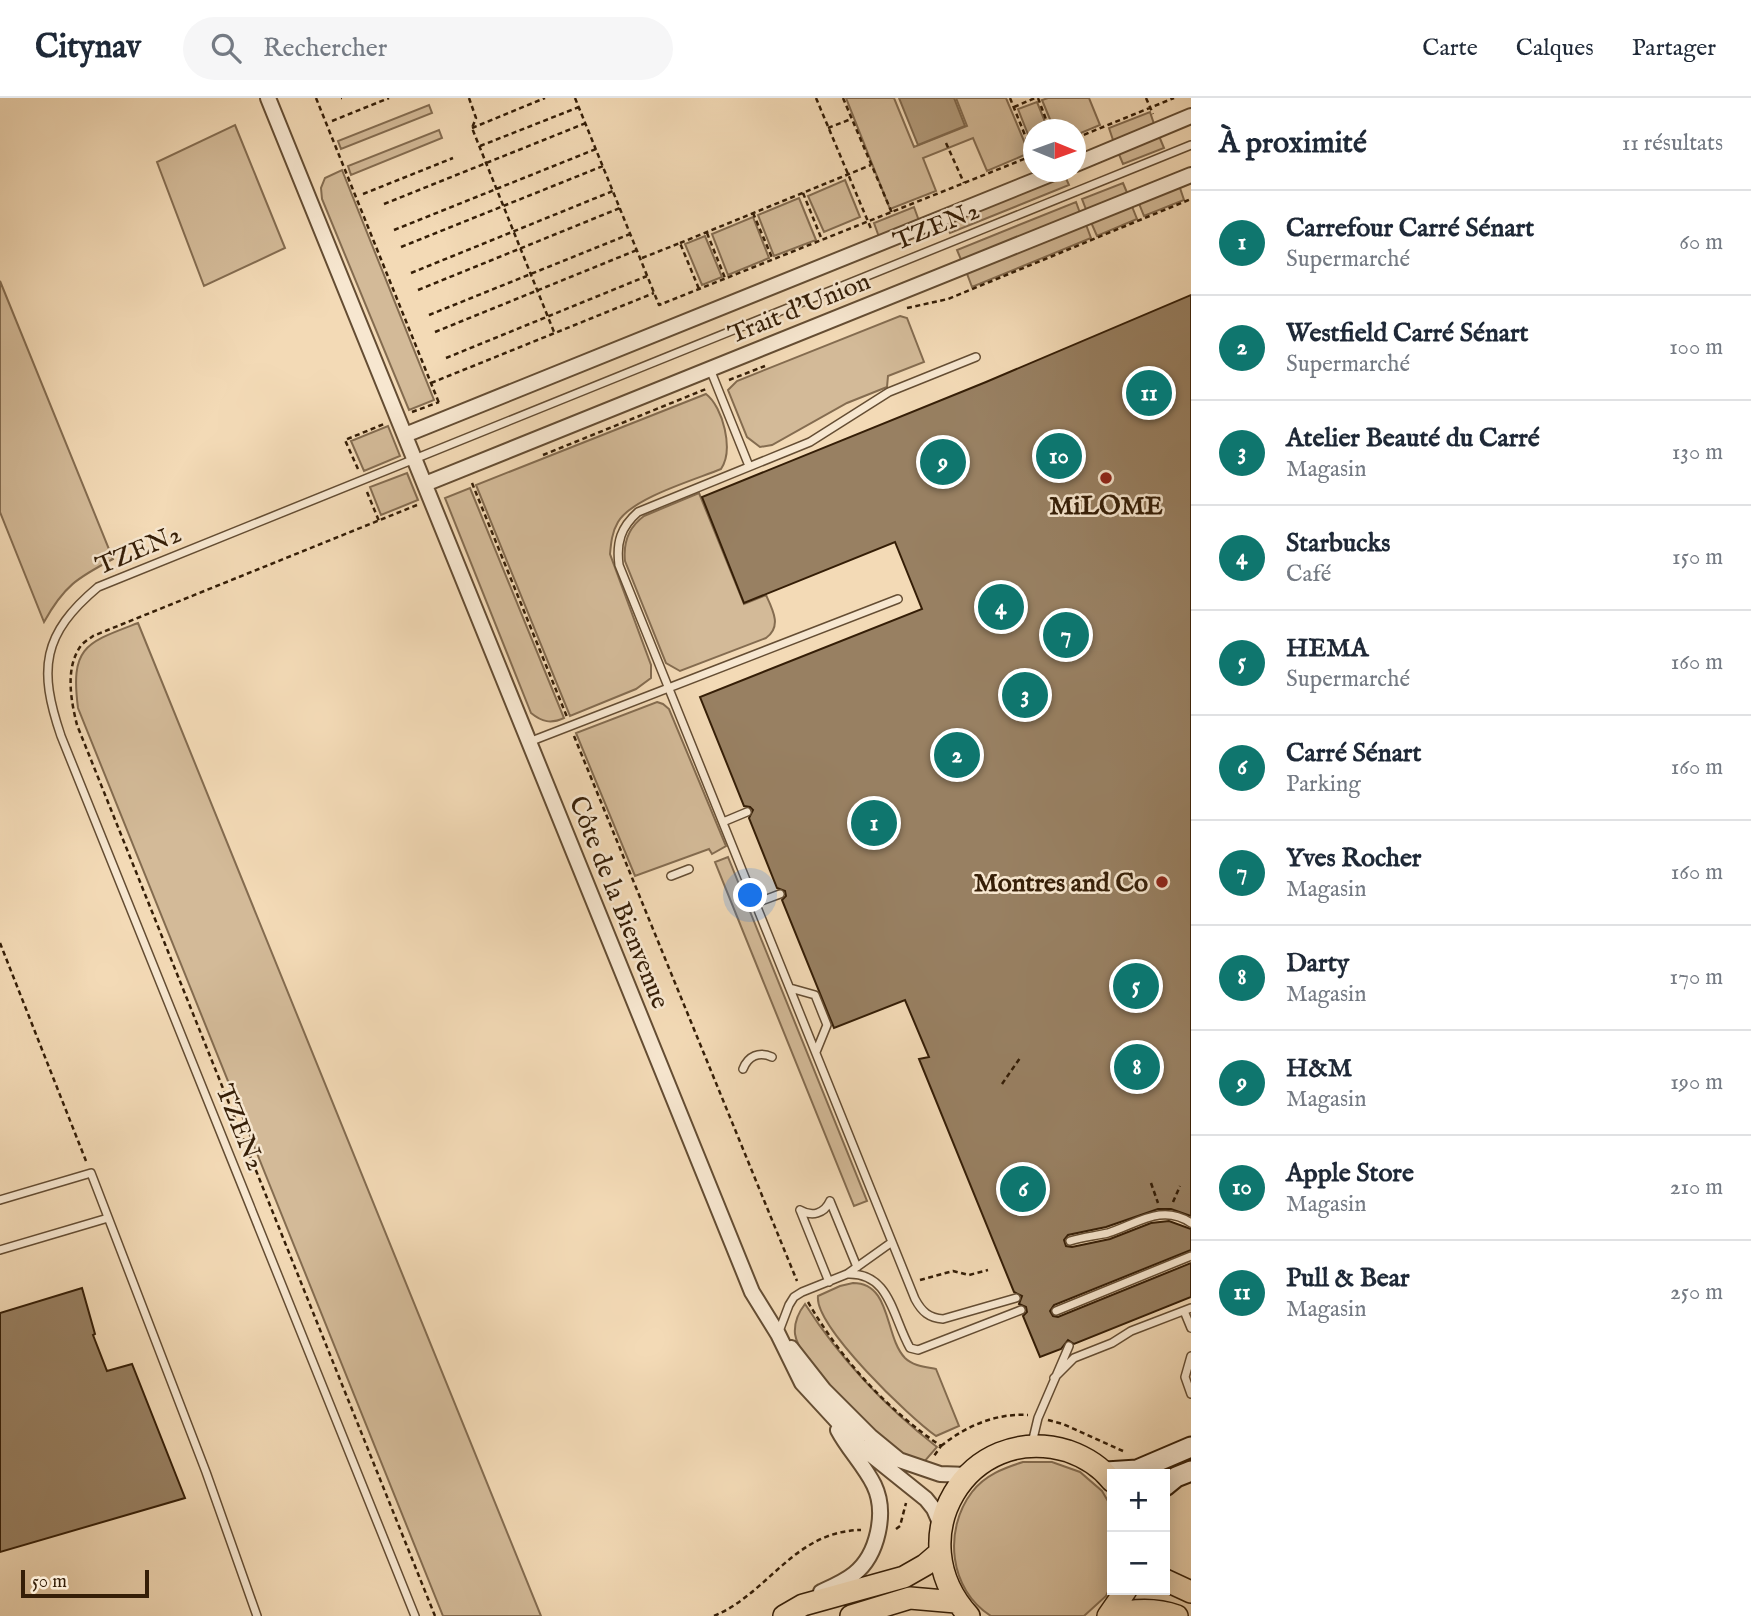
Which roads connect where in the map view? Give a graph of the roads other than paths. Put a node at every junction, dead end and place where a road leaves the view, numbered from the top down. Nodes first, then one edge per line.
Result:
1 (268, 98) edge
2 (1191, 116) edge
3 (1191, 145) edge
4 (1086, 160) edge
5 (1191, 175) edge
6 (1031, 182) edge
7 (976, 357) dead end
8 (710, 369) junction
9 (405, 435) junction
10 (414, 458) junction
11 (749, 466) junction
12 (425, 484) junction
13 (898, 599) dead end
14 (668, 687) junction
15 (529, 742) junction
16 (747, 812) dead end
17 (723, 822) junction
18 (690, 869) dead end
19 (671, 876) dead end
20 (780, 894) dead end
21 (756, 903) junction
22 (790, 988) junction
23 (816, 1052) junction
24 (772, 1057) dead end
25 (743, 1069) dead end
26 (0, 1200) edge
27 (108, 1218) junction
28 (1191, 1223) edge
29 (1070, 1241) dead end
30 (892, 1242) junction
31 (0, 1250) edge
32 (1191, 1256) edge
33 (857, 1267) junction
34 (847, 1274) junction
35 (829, 1282) junction
36 (1016, 1298) dead end
37 (1187, 1309) edge
38 (1021, 1310) dead end
39 (1056, 1311) dead end
40 (1191, 1328) edge
41 (778, 1334) junction
42 (1069, 1346) dead end
43 (1191, 1356) edge
44 (1054, 1378) junction
45 (1191, 1394) edge
46 (831, 1417) junction
47 (1031, 1447) junction
48 (1191, 1447) edge
49 (1139, 1469) edge
50 (1191, 1471) edge
51 (968, 1475) junction
52 (1107, 1475) edge
53 (1170, 1482) edge
54 (941, 1525) junction
55 (939, 1553) junction
56 (1170, 1582) edge
57 (1191, 1592) edge
58 (1123, 1595) edge
59 (803, 1605) junction
60 (962, 1609) edge
61 (257, 1616) edge
62 (415, 1616) edge
63 (784, 1616) edge
64 (851, 1616) edge
65 (1109, 1616) edge
66 (1177, 1616) edge

1 - 9 street, Côte de la Bienvenue
2 - 4 street
3 - 10 lane, TZEN2
5 - 8 street, Trait d'Union
6 - 9 street, Trait d'Union
7 - 11 lane
8 - 11 lane
8 - 12 street, Trait d'Union
9 - 10 street, Côte de la Bienvenue
10 - 12 street, Côte de la Bienvenue
10 - 62 lane, TZEN2
11 - 14 lane
12 - 15 street, Côte de la Bienvenue
13 - 14 lane
14 - 15 lane
14 - 17 lane
15 - 41 street, Côte de la Bienvenue
16 - 17 lane
17 - 21 lane
18 - 19 lane
20 - 21 lane
21 - 22 lane
22 - 23 lane
22 - 23 lane
23 - 30 lane
24 - 25 lane
26 - 27 lane
27 - 31 lane
27 - 61 lane
28 - 29 lane
30 - 33 lane
30 - 36 lane
32 - 39 lane
33 - 34 lane
33 - 35 lane
34 - 35 lane
34 - 38 lane
35 - 41 lane
37 - 40 lane
37 - 44 lane
41 - 46 street, Côte de la Bienvenue
41 - 51 street, Côte de la Bienvenue
42 - 44 lane
43 - 45 lane
44 - 47 lane
46 - 54 street, Côte de la Bienvenue
46 - 59 street
47 - 51 main road
47 - 52 main road
48 - 49 street
50 - 53 street
51 - 54 main road
54 - 55 main road
55 - 59 main road
55 - 60 main road
56 - 57 main road
58 - 65 main road
59 - 63 main road
60 - 64 main road
65 - 66 main road

